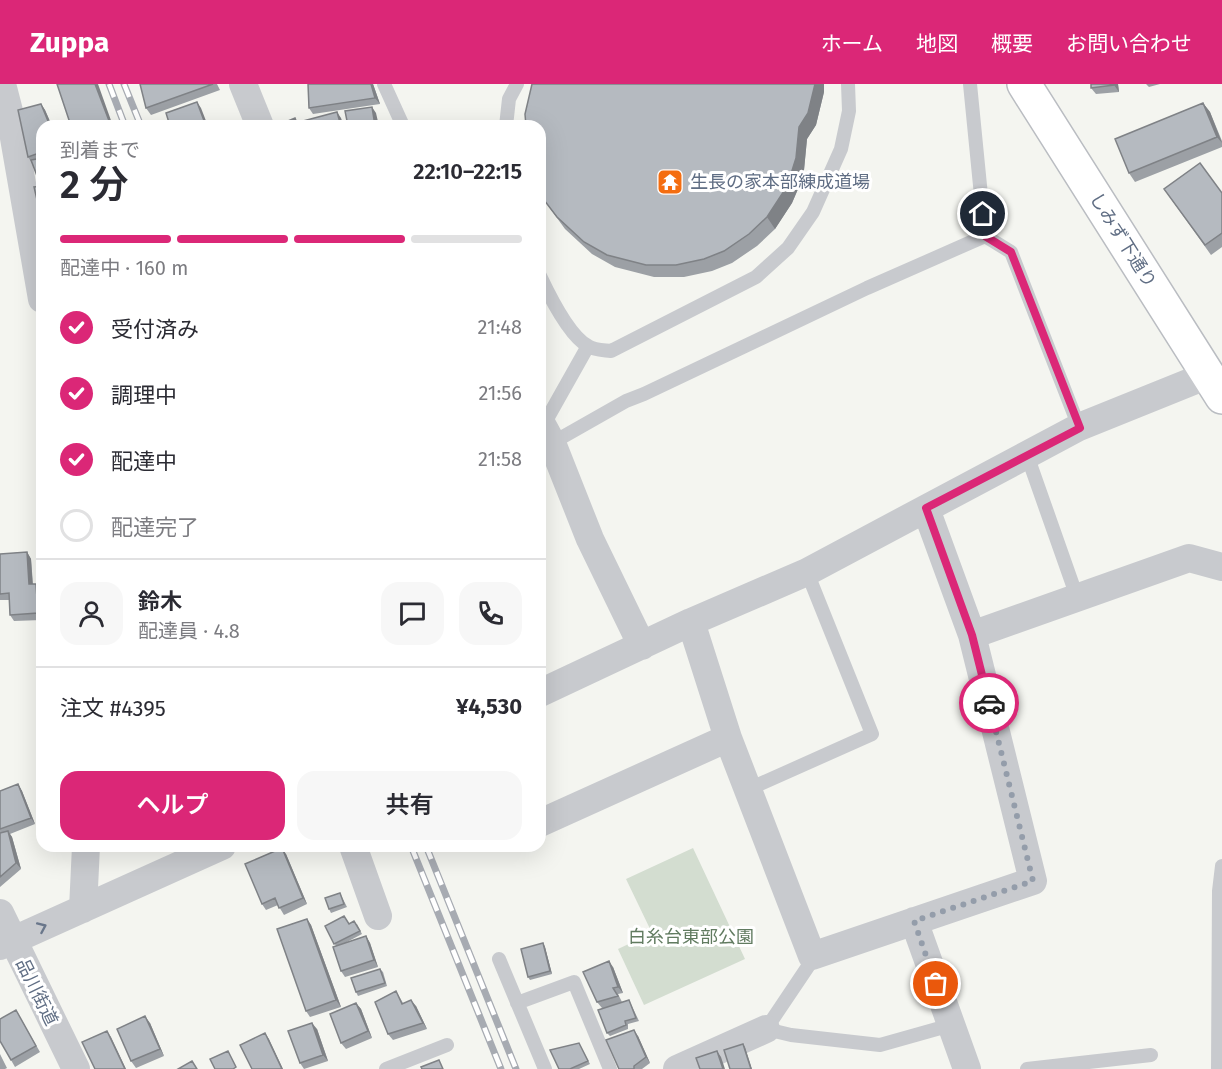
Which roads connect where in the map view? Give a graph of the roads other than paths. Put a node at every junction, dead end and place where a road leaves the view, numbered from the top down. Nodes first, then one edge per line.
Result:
1 (2, 84) edge
2 (243, 84) edge
3 (384, 84) edge
4 (517, 84) edge
5 (848, 84) edge
6 (970, 84) edge
7 (1024, 84) edge
8 (5, 117) edge
9 (258, 120) edge
10 (400, 120) edge
11 (507, 120) edge
12 (35, 214) edge
13 (985, 236) junction
14 (546, 288) edge
15 (588, 346) junction
16 (1215, 386) edge
17 (546, 428) edge
18 (1080, 428) junction
19 (546, 430) edge
20 (546, 432) edge
21 (1028, 455) junction
22 (926, 508) junction
23 (1222, 567) edge
24 (807, 572) junction
25 (1077, 597) junction
26 (691, 622) junction
27 (972, 635) junction
28 (642, 646) junction
29 (546, 690) edge
30 (728, 738) junction
31 (749, 789) junction
32 (546, 821) edge
33 (87, 852) edge
34 (209, 852) edge
35 (355, 852) edge
36 (1222, 866) edge
37 (83, 909) junction
38 (0, 913) edge
39 (378, 916) dead end
40 (914, 921) junction
41 (6, 943) edge
42 (812, 956) junction
43 (499, 960) dead end
44 (517, 1003) junction
45 (951, 1025) junction
46 (766, 1029) junction
47 (447, 1045) dead end
48 (1151, 1055) dead end
49 (76, 1069) edge
50 (386, 1069) edge
51 (545, 1069) edge
52 (610, 1069) edge
53 (677, 1069) edge
54 (967, 1069) edge
55 (1027, 1069) edge
56 (1218, 1069) edge

1 - 8 street
2 - 9 street
3 - 10 lane
4 - 11 lane
5 - 15 lane
6 - 13 lane
7 - 16 street, しみず下通り
8 - 12 street
13 - 18 lane
13 - 19 lane
14 - 15 lane
15 - 17 lane
16 - 18 street
18 - 21 street
20 - 28 street
21 - 22 street
21 - 25 lane
22 - 24 street
22 - 27 street
23 - 25 street
24 - 26 street
24 - 31 lane
25 - 27 street
26 - 28 street
26 - 30 street
27 - 40 street
28 - 29 street
30 - 31 street
30 - 32 street
31 - 42 street
33 - 37 street
34 - 37 street
35 - 39 street
36 - 56 lane
41 -> 37 street
38 - 41 street, 品川街道
40 - 42 street
40 - 45 street
41 - 49 street, 品川街道
42 - 46 lane
43 - 44 lane
44 - 51 lane
44 - 52 lane
45 - 46 lane
45 - 54 street
46 - 53 street
47 - 50 lane
48 - 55 lane

